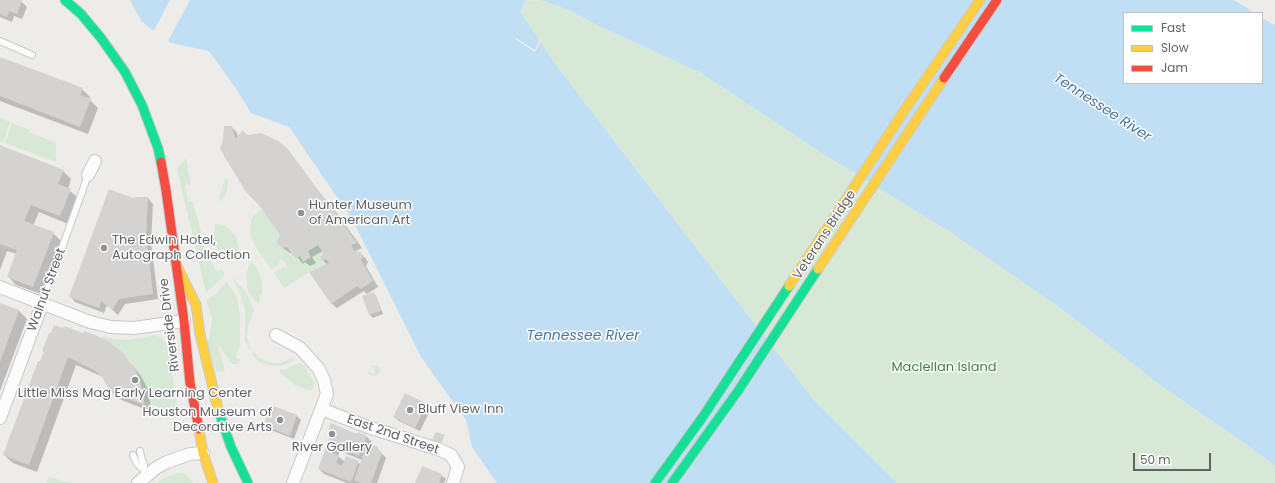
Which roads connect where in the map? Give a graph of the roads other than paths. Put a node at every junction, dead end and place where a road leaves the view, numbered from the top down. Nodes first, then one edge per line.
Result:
1 (65, 0) edge
2 (980, 0) edge
3 (997, 0) edge
4 (0, 41) edge
5 (32, 55) dead end
6 (95, 161) dead end
7 (88, 175) joint
8 (176, 264) junction
9 (0, 287) edge
10 (42, 304) junction
11 (184, 321) junction
12 (276, 335) dead end
13 (321, 410) junction
14 (0, 418) edge
15 (140, 451) dead end
16 (203, 453) junction
17 (133, 455) dead end
18 (143, 476) edge
19 (213, 483) edge
20 (248, 483) edge
21 (293, 483) edge
22 (452, 483) edge
23 (655, 483) edge
24 (672, 483) edge

1 - 8 main road, Riverside Drive
2 - 23 main road, Veterans Bridge
3 - 24 main road, Veterans Bridge
4 - 5 lane
6 - 7 street, Walnut Street
7 - 10 lane, Walnut Street
8 - 11 main road, Riverside Drive
8 - 20 main road
9 - 10 street
10 - 11 street
10 - 14 street, Walnut Street
11 - 16 main road, Riverside Drive
12 - 13 street
13 - 21 street
13 - 22 street, East 2nd Street
15 - 18 lane
16 - 18 street
16 - 19 main road, Riverside Drive
17 - 18 lane

